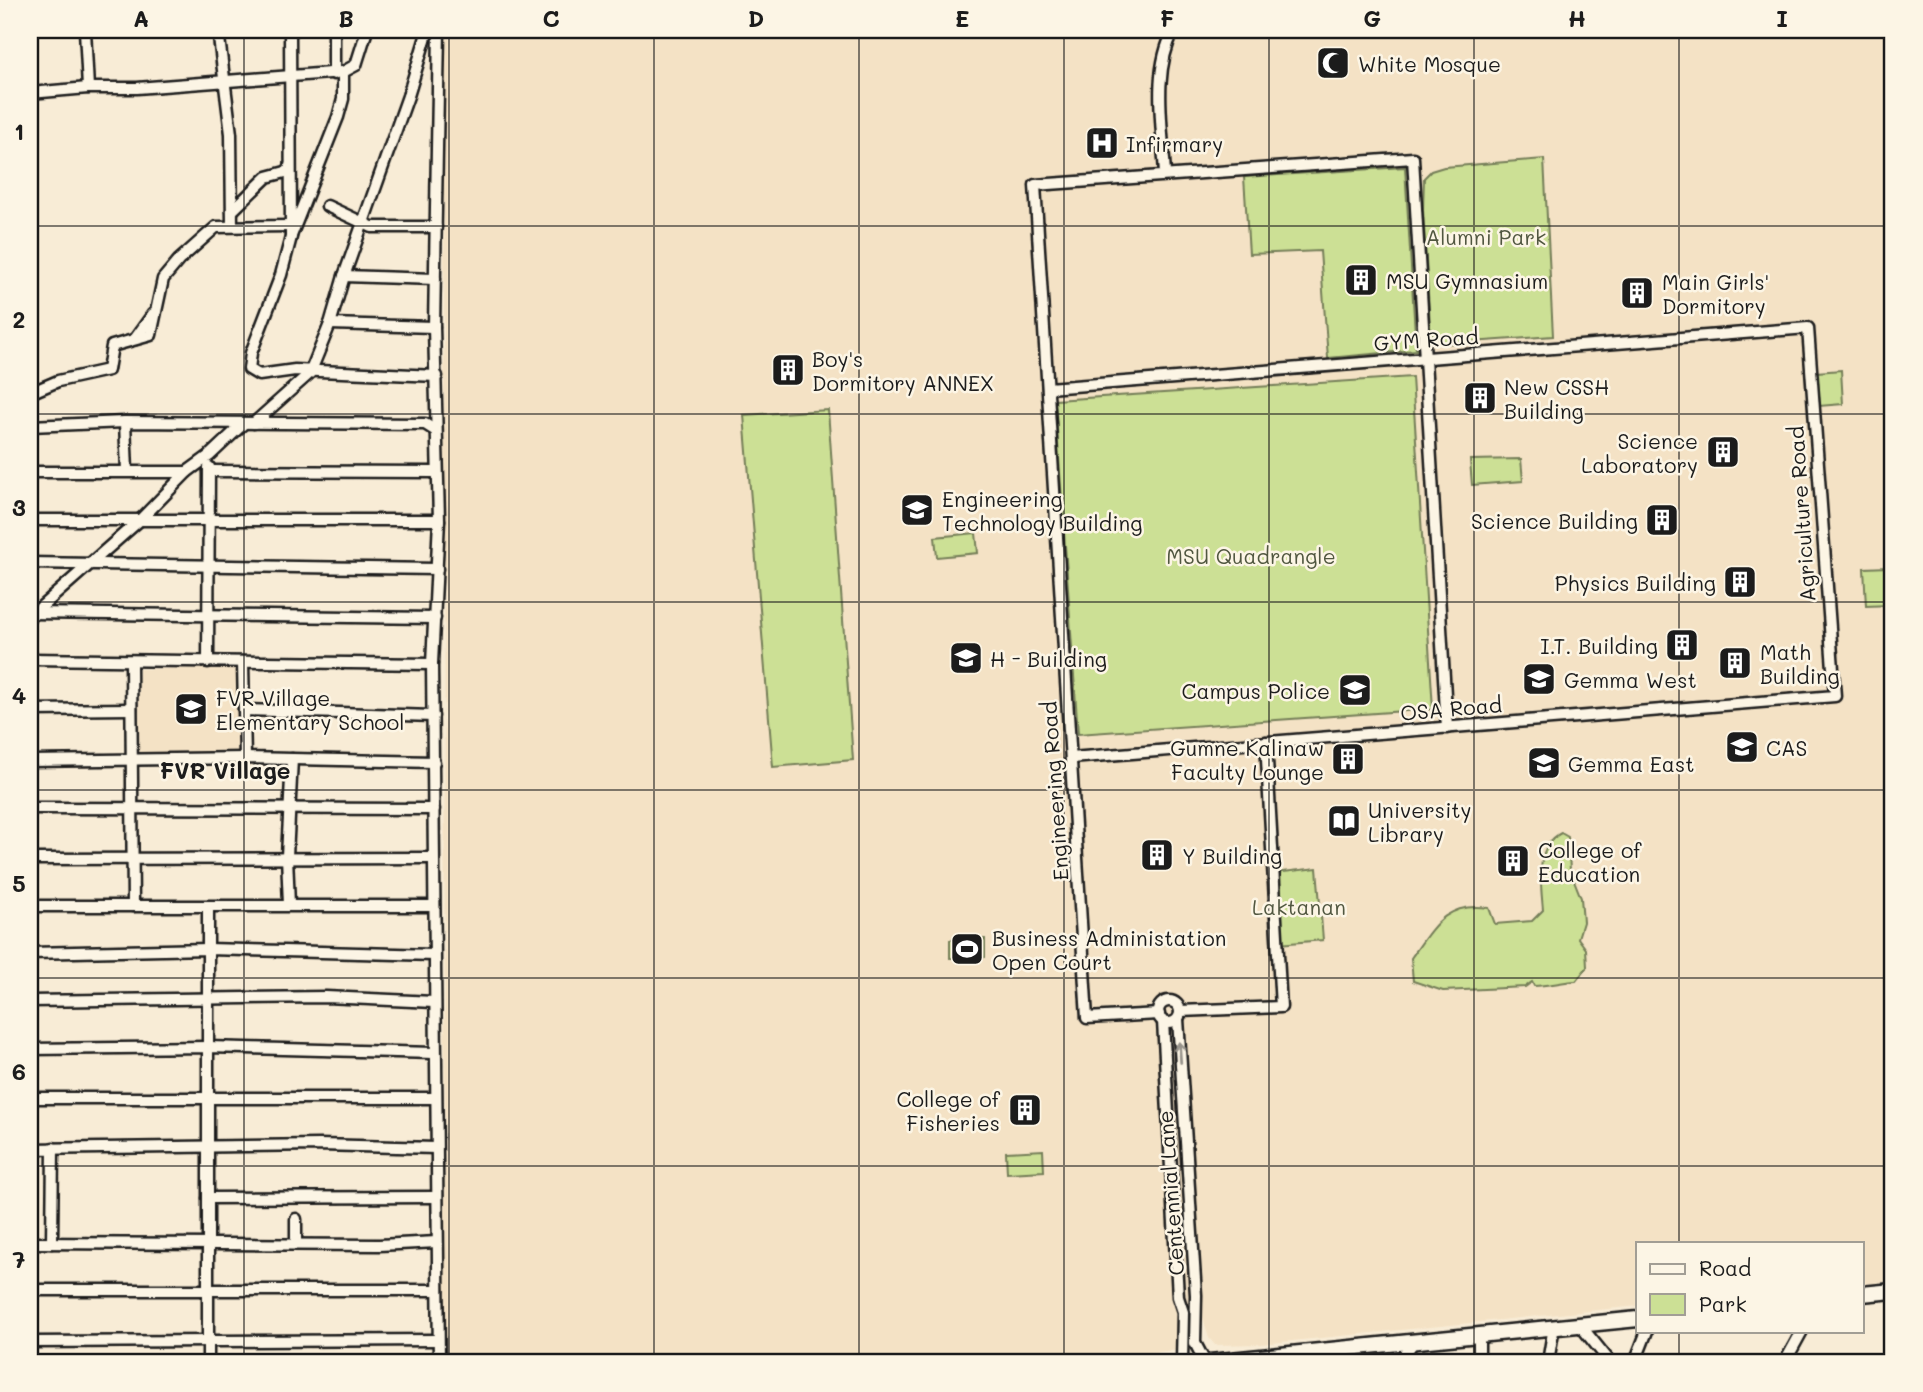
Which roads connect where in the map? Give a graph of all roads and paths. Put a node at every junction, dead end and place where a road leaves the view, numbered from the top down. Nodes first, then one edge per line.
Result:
1 (85, 30) edge
2 (218, 30) edge
3 (290, 30) edge
4 (334, 30) edge
5 (367, 30) edge
6 (428, 30) edge
7 (439, 30) edge
8 (1174, 30) edge
9 (339, 73) junction
10 (291, 76) junction
11 (223, 81) junction
12 (88, 88) junction
13 (30, 93) edge
14 (291, 160) junction
15 (1165, 175) junction
16 (327, 206) dead end
17 (232, 207) junction
18 (364, 224) junction
19 (232, 226) junction
20 (216, 227) junction
21 (436, 227) junction
22 (291, 232) junction
23 (344, 276) junction
24 (435, 279) junction
25 (330, 324) junction
26 (435, 327) junction
27 (1808, 328) joint
28 (1426, 358) junction
29 (310, 373) junction
30 (437, 376) junction
31 (1048, 388) junction
32 (30, 393) edge
33 (436, 416) junction
34 (125, 422) junction
35 (249, 423) junction
36 (425, 424) junction
37 (30, 426) edge
38 (436, 431) junction
39 (209, 456) junction
40 (127, 471) junction
41 (209, 471) junction
42 (30, 472) edge
43 (187, 472) junction
44 (436, 472) junction
45 (142, 518) junction
46 (207, 518) junction
47 (30, 520) edge
48 (439, 520) junction
49 (30, 563) edge
50 (207, 564) junction
51 (90, 565) junction
52 (437, 569) junction
53 (31, 614) edge
54 (208, 617) junction
55 (435, 618) junction
56 (30, 659) edge
57 (131, 662) junction
58 (208, 662) junction
59 (243, 663) junction
60 (432, 664) junction
61 (1835, 696) joint
62 (131, 709) junction
63 (30, 710) edge
64 (244, 710) junction
65 (433, 716) junction
66 (1447, 728) junction
67 (1266, 742) junction
68 (245, 758) junction
69 (1071, 758) junction
70 (292, 759) junction
71 (30, 761) edge
72 (133, 762) junction
73 (434, 762) junction
74 (132, 806) junction
75 (30, 808) edge
76 (288, 809) junction
77 (434, 809) junction
78 (287, 856) junction
79 (133, 857) junction
80 (433, 858) junction
81 (30, 859) edge
82 (30, 905) edge
83 (289, 905) junction
84 (133, 906) junction
85 (433, 906) junction
86 (208, 907) junction
87 (208, 949) junction
88 (30, 953) edge
89 (434, 955) junction
90 (30, 1001) edge
91 (208, 1001) junction
92 (434, 1002) junction
93 (1179, 1015) junction
94 (1161, 1017) junction
95 (208, 1046) junction
96 (30, 1049) edge
97 (435, 1053) junction
98 (30, 1098) edge
99 (435, 1098) junction
100 (1184, 1098) junction
101 (208, 1099) junction
102 (1167, 1099) junction
103 (208, 1147) junction
104 (53, 1148) junction
105 (436, 1148) junction
106 (30, 1149) edge
107 (1188, 1167) junction
108 (1171, 1168) junction
109 (436, 1197) junction
110 (208, 1198) junction
111 (296, 1219) dead end
112 (437, 1242) junction
113 (30, 1243) edge
114 (52, 1243) junction
115 (1193, 1243) junction
116 (296, 1244) junction
117 (1175, 1244) junction
118 (208, 1245) junction
119 (30, 1290) edge
120 (438, 1290) junction
121 (1893, 1291) edge
122 (208, 1292) junction
123 (1864, 1294) edge
124 (1196, 1295) junction
125 (1178, 1297) junction
126 (1636, 1319) edge
127 (1189, 1324) junction
128 (1580, 1325) junction
129 (1554, 1326) junction
130 (1647, 1332) edge
131 (1801, 1332) edge
132 (1479, 1334) junction
133 (438, 1340) junction
134 (1416, 1340) junction
135 (30, 1342) edge
136 (208, 1342) junction
137 (1189, 1343) junction
138 (1309, 1352) junction
139 (1267, 1359) edge
140 (208, 1362) edge
141 (439, 1362) edge
142 (1182, 1362) edge
143 (1205, 1362) edge
144 (1210, 1362) edge
145 (1292, 1362) edge
146 (1399, 1362) edge
147 (1484, 1362) edge
148 (1548, 1362) edge
149 (1610, 1362) edge
150 (1635, 1362) edge
151 (1784, 1362) edge

1 - 12 street
2 - 11 street
3 - 10 street
4 - 9 street
5 - 9 street
6 - 18 street
7 - 21 street
8 - 15 street
9 - 10 street
9 - 22 street
10 - 11 street
10 - 14 street
11 - 12 street
11 - 17 street
12 - 13 street
14 - 17 street
14 - 22 street
15 - 28 street
15 - 31 street, Engineering Road
16 - 18 street
17 - 19 street
17 - 20 street
18 - 21 street
18 - 23 street
19 - 20 street
19 - 22 street
20 - 32 street
21 - 24 street
22 - 29 street
23 - 24 street
23 - 25 street
24 - 26 street
25 - 26 street
25 - 29 street
26 - 30 street
27 - 28 street, GYM Road
27 - 61 street, Agriculture Road
28 - 31 street, GYM Road
28 - 66 street
29 - 30 street
29 - 35 street
30 - 33 street
31 - 69 street, Engineering Road
33 - 36 street
33 - 38 street
34 - 35 street
34 - 37 street
34 - 40 street
35 - 36 street
35 - 39 street
36 - 38 street
38 - 44 street
39 - 41 street
39 - 43 street
40 - 42 street
40 - 43 street
41 - 44 street
41 - 46 street
43 - 45 street
44 - 48 street
45 - 46 street
45 - 47 street
45 - 51 street
46 - 48 street
46 - 50 street
48 - 52 street
49 - 51 street
50 - 51 street
50 - 52 street
50 - 54 street
51 - 53 street
52 - 55 street
53 - 54 street
54 - 55 street
54 - 58 street
55 - 60 street
56 - 57 street
57 - 58 street
57 - 62 street
58 - 59 street
59 - 60 street
59 - 64 street
60 - 65 street
61 - 66 street, OSA Road
62 - 63 street
62 - 72 street
64 - 65 street
64 - 68 street
65 - 73 street
66 - 67 street, OSA Road
67 - 69 street, OSA Road
67 - 93 street
68 - 70 street
68 - 72 street
69 - 94 street, Engineering Road
70 - 73 street
70 - 76 street
71 - 72 street
72 - 74 street
73 - 77 street
74 - 75 street
74 - 76 street
74 - 79 street
76 - 77 street
76 - 78 street
77 - 80 street
78 - 79 street
78 - 80 street
78 - 83 street
79 - 81 street
79 - 84 street
80 - 85 street
82 - 84 street
83 - 85 street
83 - 86 street
84 - 86 street
85 - 89 street
86 - 87 street
87 - 88 street
87 - 89 street
87 - 91 street
89 - 92 street
90 - 91 street
91 - 92 street
91 - 95 street
92 - 97 street
93 - 94 street
93 - 94 street
100 -> 93 street, Centennial Lane
94 - 102 street, Centennial Lane
95 - 96 street
95 - 97 street
95 - 101 street
97 - 99 street
98 - 101 street
99 - 101 street
99 - 105 street
100 - 102 street
100 - 107 street, Centennial Lane
101 - 103 street
102 - 108 street, Centennial Lane
103 - 104 street
103 - 105 street
103 - 110 street
104 - 106 street
104 - 114 street
105 - 109 street
107 - 108 street
107 - 115 street, Centennial Lane
108 - 117 street, Centennial Lane
109 - 110 street
109 - 112 street
110 - 118 street
111 - 116 street
112 - 116 street
112 - 120 street
113 - 114 street
114 - 118 street
115 - 117 street
115 - 124 street, Centennial Lane
116 - 118 street
117 - 125 street, Centennial Lane
118 - 122 street
119 - 122 street
120 - 122 street
120 - 133 street
121 - 123 street
122 - 136 street
124 - 125 street
124 - 127 street, Centennial Lane
125 - 127 street, Centennial Lane
126 - 128 street
127 - 137 street, Centennial Lane
128 - 129 street
128 - 149 street
129 - 132 street
129 - 148 street
130 - 150 street
131 - 151 street
132 - 134 street
132 - 147 street
133 - 136 street
133 - 141 street
134 - 138 street
134 - 146 street
135 - 136 street
136 - 140 street
137 - 142 street, Centennial Lane
137 - 143 street, Centennial Lane
138 - 139 street
138 - 145 street
139 - 144 street

